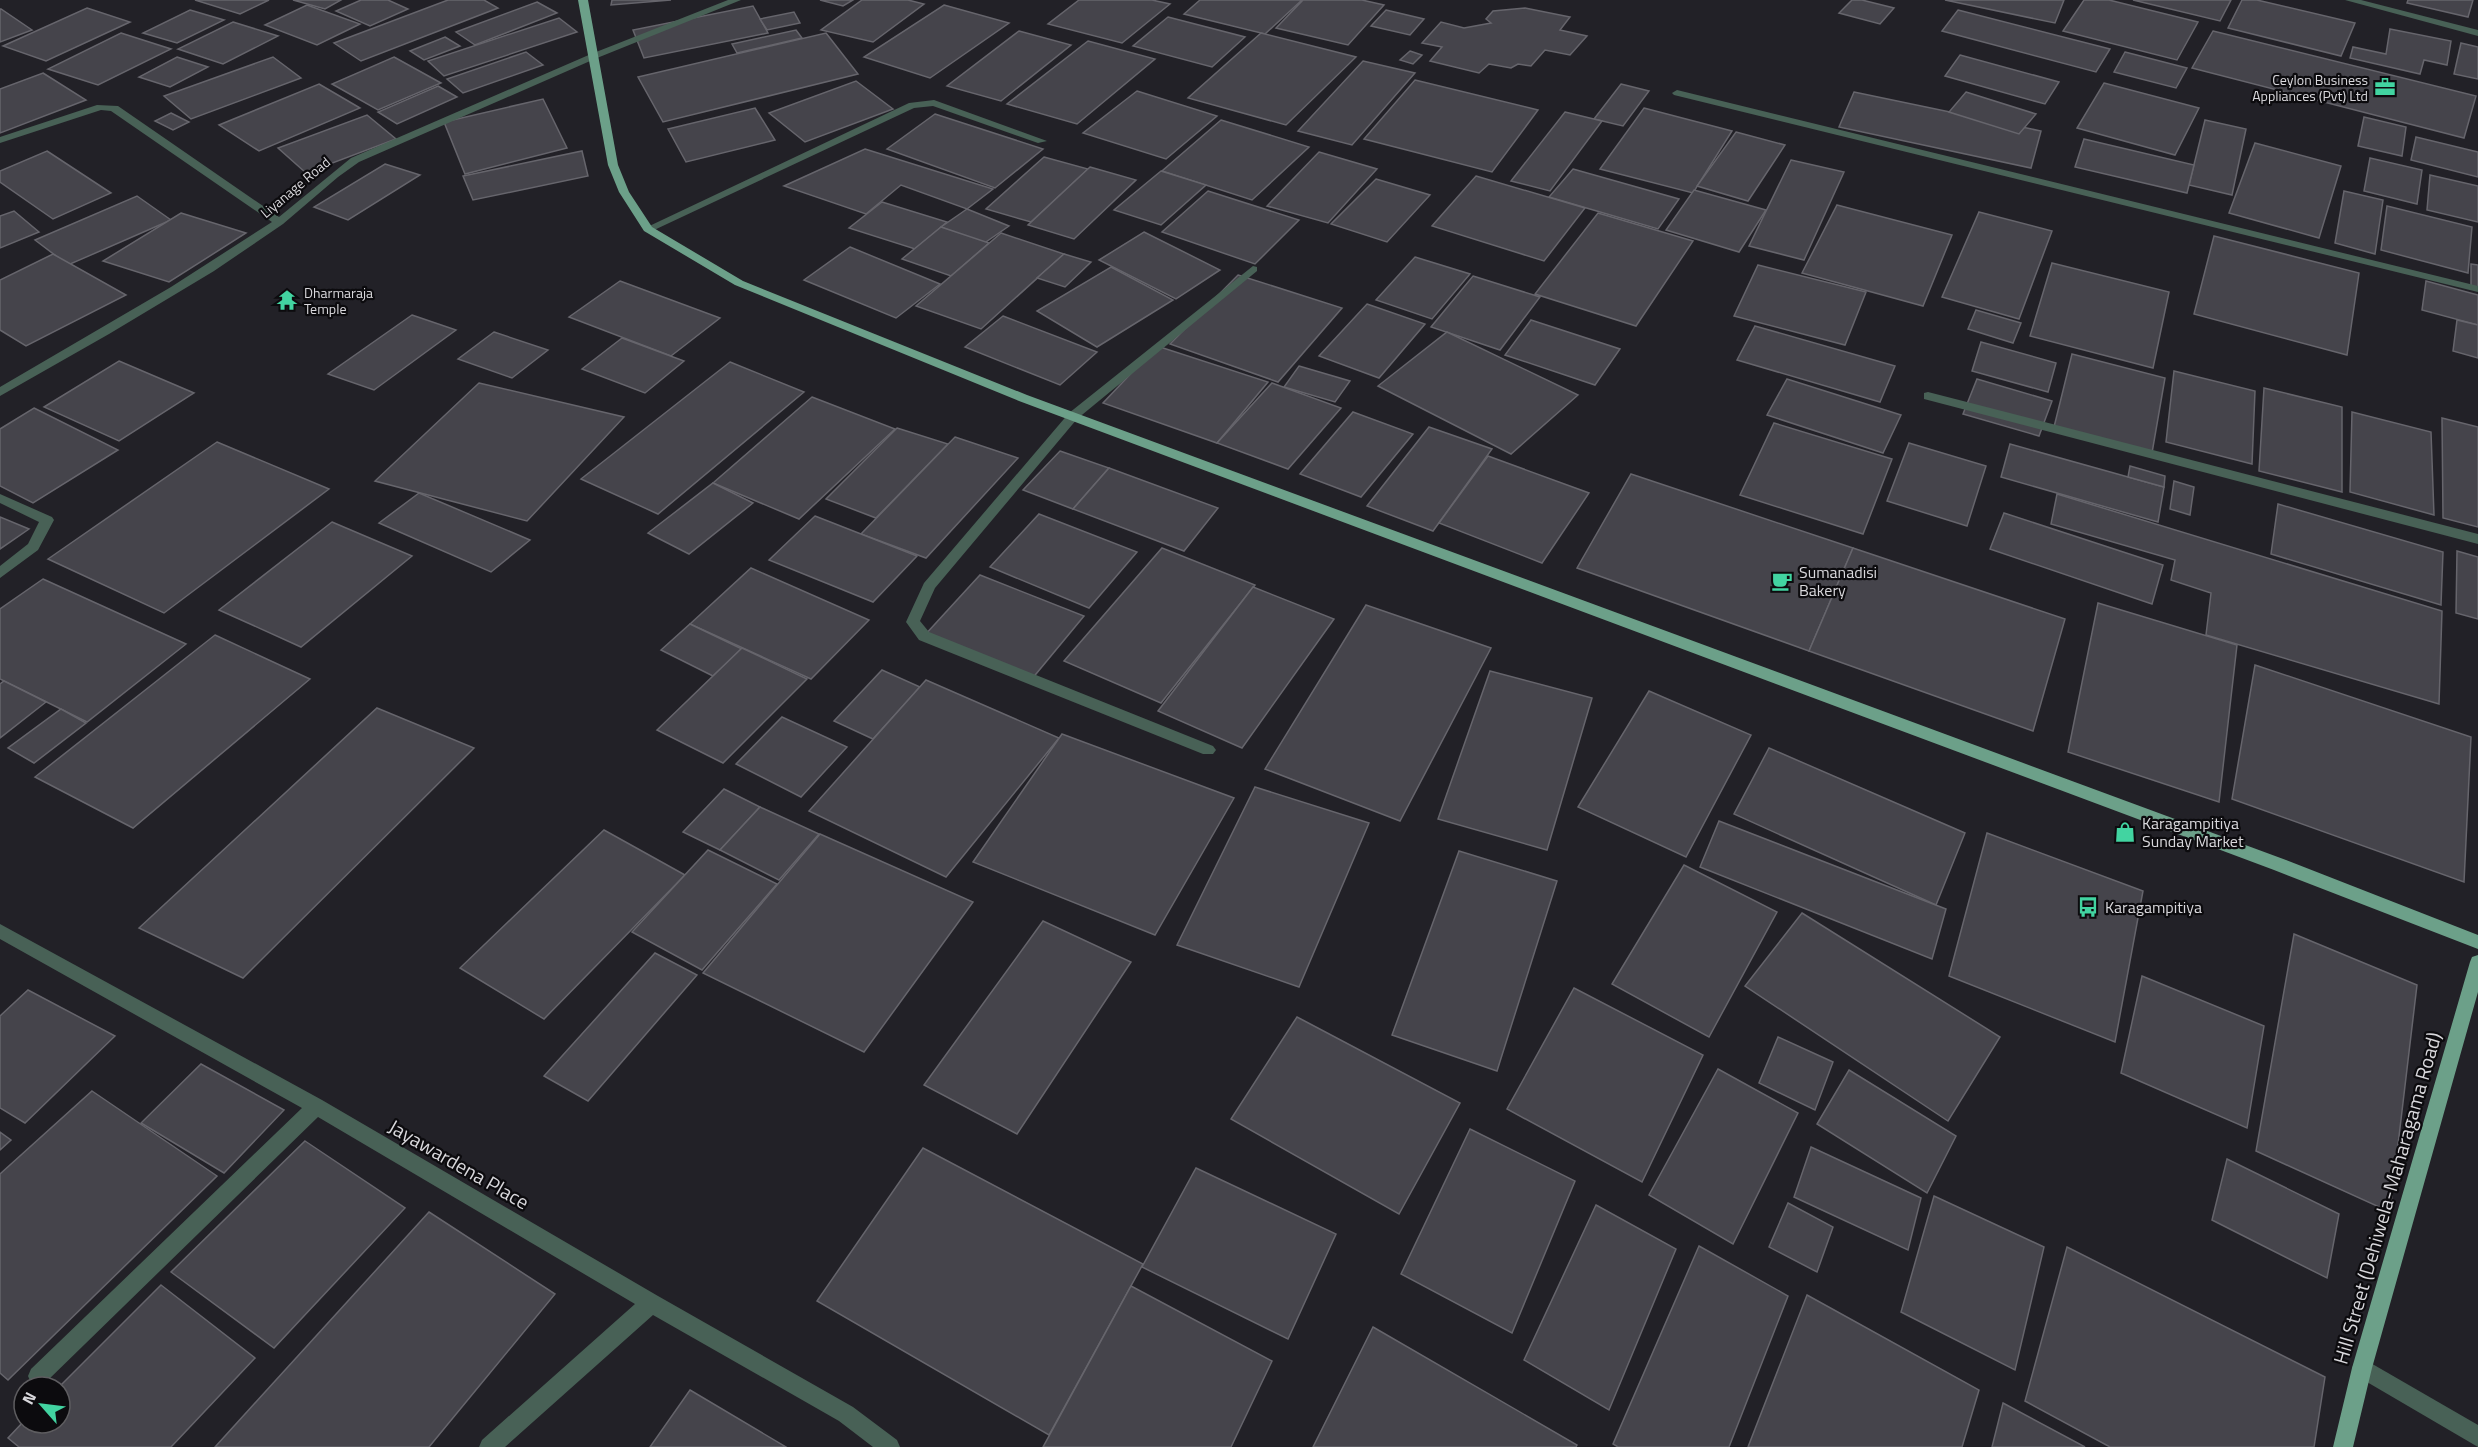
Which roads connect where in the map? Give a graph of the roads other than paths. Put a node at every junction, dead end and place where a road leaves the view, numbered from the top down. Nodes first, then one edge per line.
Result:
1 (583, 0) edge
2 (736, 0) edge
3 (2350, 0) edge
4 (2478, 33) edge
5 (594, 56) junction
6 (1677, 93) dead end
7 (0, 140) edge
8 (1042, 141) dead end
9 (279, 222) junction
10 (648, 229) junction
11 (1253, 269) dead end
12 (2478, 289) edge
13 (0, 392) edge
14 (1928, 396) dead end
15 (1073, 416) junction
16 (0, 498) edge
17 (2478, 539) edge
18 (0, 573) edge
19 (1208, 750) dead end
20 (0, 931) edge
21 (2478, 942) edge
22 (2478, 962) edge
23 (316, 1106) junction
24 (651, 1303) junction
25 (2362, 1368) junction
26 (39, 1375) edge
27 (2478, 1437) edge
28 (489, 1447) edge
29 (890, 1447) edge
30 (2343, 1447) edge

1 - 5 main road
2 - 5 street, Liyanage Road
3 - 4 street
5 - 9 street, Liyanage Road
5 - 10 main road
6 - 12 street
7 - 9 street
8 - 10 street
9 - 13 street, Liyanage Road
10 - 15 main road
11 - 15 street
14 - 17 street
15 - 19 street
15 - 21 main road
16 - 18 street
20 - 23 street, Jayawardena Place
22 - 25 main road, Hill Street (Dehiwela-Maharagama Road)
23 - 24 street, Jayawardena Place
23 - 26 street
24 - 28 street
24 - 29 street, Jayawardena Place
25 - 27 street
25 - 30 main road, Hill Street (Dehiwela-Maharagama Road)

